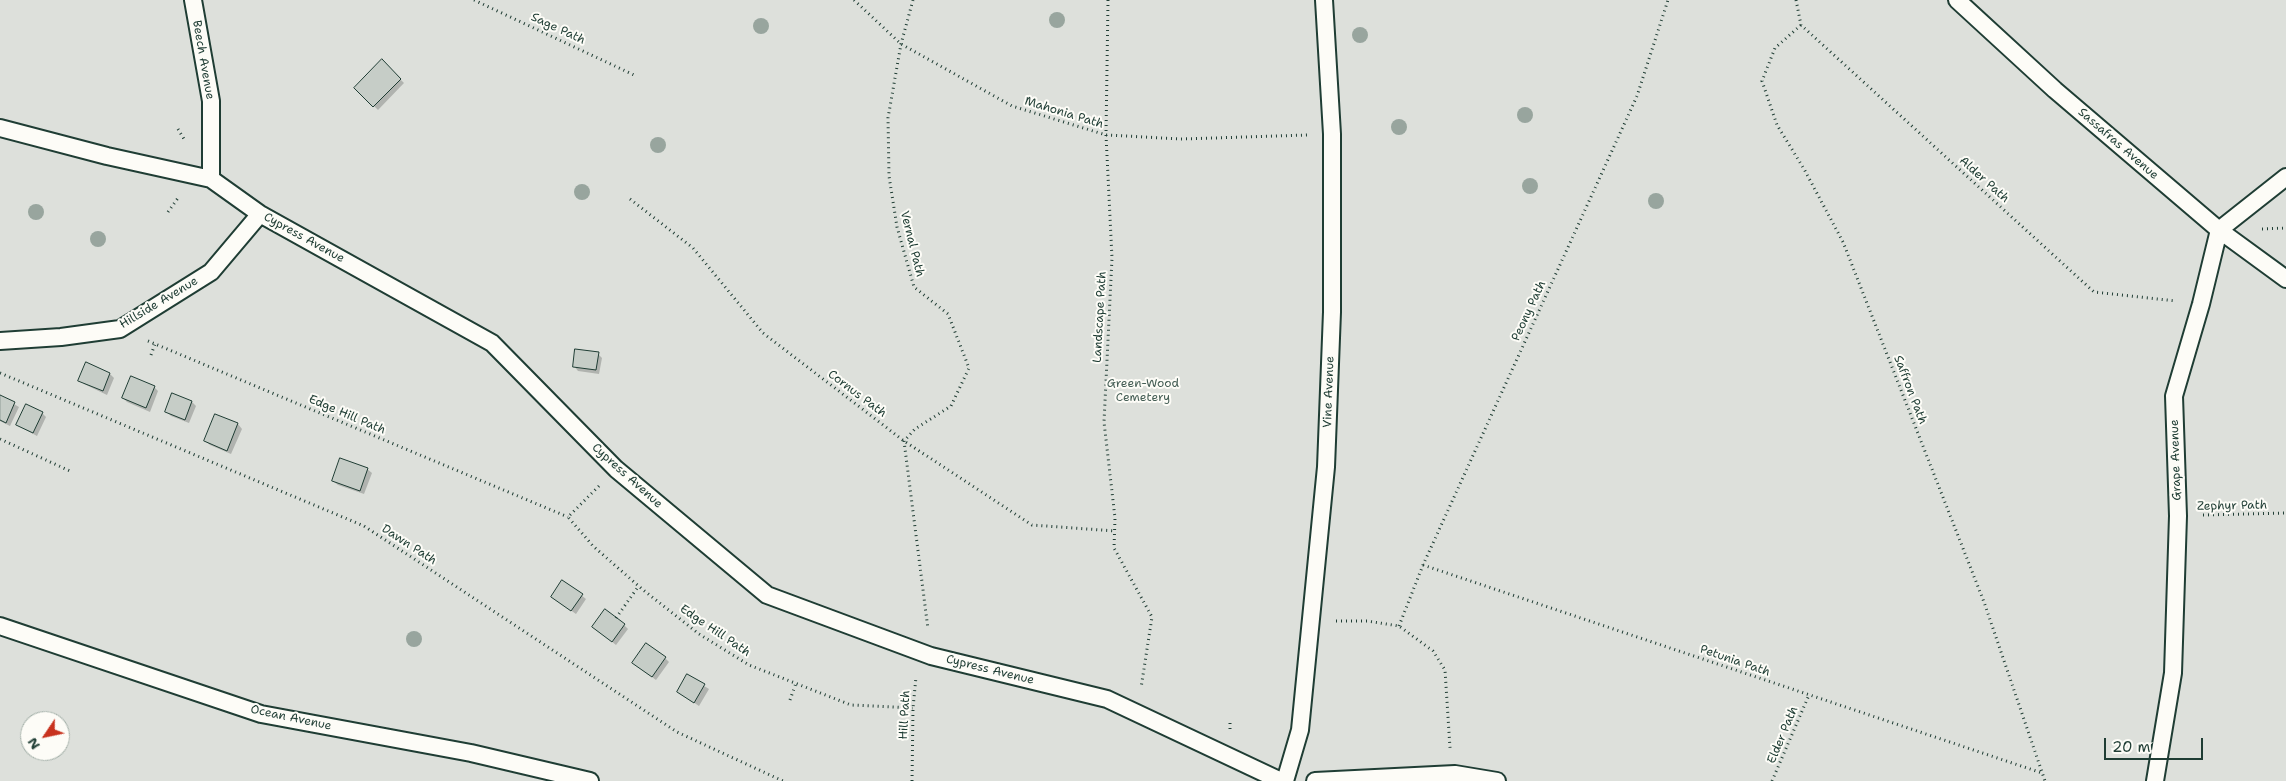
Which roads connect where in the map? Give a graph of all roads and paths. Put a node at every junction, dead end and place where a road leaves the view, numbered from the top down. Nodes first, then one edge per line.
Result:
1 (193, 0) edge
2 (474, 0) edge
3 (854, 0) edge
4 (913, 0) edge
5 (1108, 0) edge
6 (1324, 0) edge
7 (1668, 0) edge
8 (1796, 0) edge
9 (1957, 0) edge
10 (1801, 25) junction
11 (901, 44) junction
12 (634, 75) dead end
13 (0, 128) edge
14 (1332, 134) junction
15 (1106, 135) junction
16 (2286, 177) edge
17 (211, 179) junction
18 (630, 199) dead end
19 (260, 214) junction
20 (2219, 230) junction
21 (2286, 279) edge
22 (2201, 304) junction
23 (120, 328) junction
24 (0, 341) edge
25 (155, 344) junction
26 (151, 355) dead end
27 (0, 374) edge
28 (0, 439) edge
29 (904, 441) junction
30 (616, 469) junction
31 (70, 471) dead end
32 (2286, 514) edge
33 (2178, 516) junction
34 (568, 517) junction
35 (1114, 531) junction
36 (1423, 565) junction
37 (638, 587) junction
38 (616, 618) dead end
39 (1311, 621) junction
40 (0, 626) edge
41 (1399, 626) junction
42 (931, 656) junction
43 (796, 683) junction
44 (1809, 695) junction
45 (790, 700) dead end
46 (913, 708) junction
47 (1137, 713) junction
48 (2042, 773) junction
49 (1452, 774) junction
50 (590, 781) edge
51 (783, 781) edge
52 (912, 781) edge
53 (1281, 781) edge
54 (1285, 781) edge
55 (1315, 781) edge
56 (1497, 781) edge
57 (1772, 781) edge
58 (2045, 781) edge
59 (2155, 781) edge

1 - 17 lane, Beech Avenue
2 - 12 path, Sage Path
3 - 11 path, Mahonia Path
4 - 11 path, Vernal Path
5 - 15 path, Landscape Path
6 - 14 lane, Vine Avenue
7 - 36 path, Peony Path
8 - 10 path
9 - 20 lane, Sassafras Avenue
10 - 22 path, Alder Path
10 - 48 path, Saffron Path
11 - 15 path, Mahonia Path
11 - 29 path, Vernal Path
13 - 17 lane, Cypress Avenue
14 - 15 path, Mahonia Path
14 - 39 lane, Vine Avenue
15 - 35 path, Landscape Path
16 - 20 lane
17 - 19 lane, Cypress Avenue
18 - 29 path, Cornus Path
19 - 23 lane, Hillside Avenue
19 - 30 lane, Cypress Avenue
20 - 21 lane, Sassafras Avenue
20 - 22 lane, Grape Avenue
22 - 33 lane, Grape Avenue
23 - 24 lane, Hillside Avenue
23 - 25 path, Edge Hill Path
25 - 26 path
25 - 34 path, Edge Hill Path
27 - 51 path, Dawn Path
28 - 31 path
29 - 35 path, Cornus Path
29 - 42 path
30 - 34 path
30 - 42 lane, Cypress Avenue
32 - 33 path, Zephyr Path
33 - 59 lane, Grape Avenue
34 - 37 path, Edge Hill Path
35 - 47 path, Landscape Path
36 - 41 path, Peony Path
36 - 44 path, Petunia Path
37 - 38 path
37 - 43 path, Edge Hill Path
39 - 41 path
39 - 54 lane, Vine Avenue
40 - 50 lane, Ocean Avenue
41 - 49 path
42 - 46 path, Hill Path
42 - 47 lane, Cypress Avenue
43 - 45 path
43 - 46 path, Edge Hill Path
44 - 48 path, Petunia Path
44 - 57 path, Elder Path
46 - 52 path, Hill Path
47 - 53 lane, Cypress Avenue
48 - 58 path, Saffron Path
49 - 55 lane
49 - 56 lane

